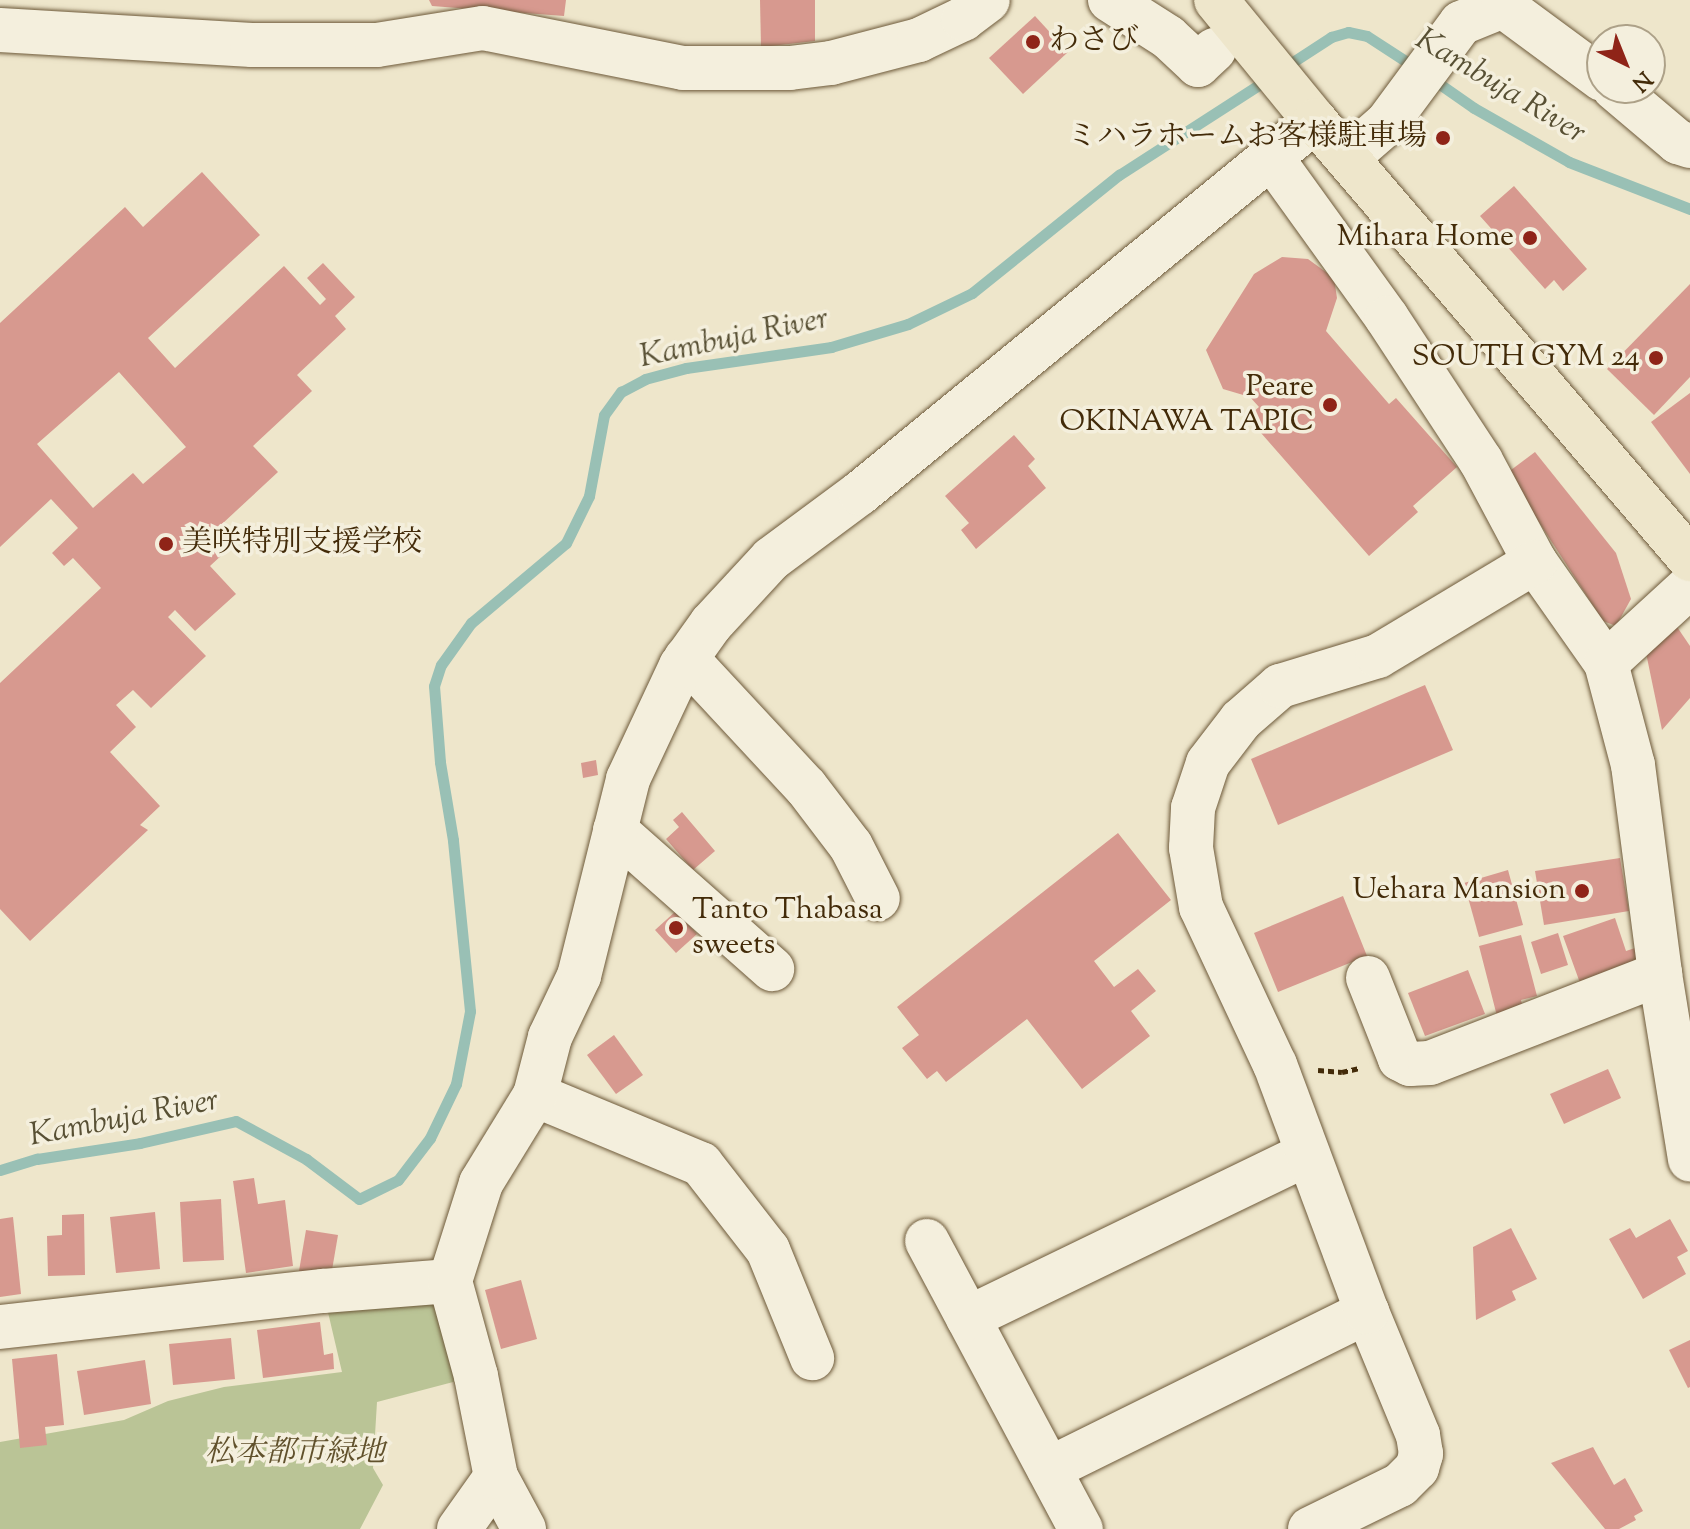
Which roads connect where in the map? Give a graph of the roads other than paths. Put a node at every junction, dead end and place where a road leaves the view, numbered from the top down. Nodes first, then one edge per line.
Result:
1 (988, 0) edge
2 (1216, 0) edge
3 (1137, 18) edge
4 (0, 30) edge
5 (1234, 48) junction
6 (1586, 67) edge
7 (1633, 104) edge
8 (1306, 109) junction
9 (1690, 146) edge
10 (1271, 157) junction
11 (1347, 158) junction
12 (1690, 559) edge
13 (1535, 562) junction
14 (1690, 586) edge
15 (686, 658) junction
16 (1606, 663) junction
17 (615, 830) junction
18 (878, 899) dead end
19 (772, 969) dead end
20 (1660, 974) junction
21 (1368, 978) dead end
22 (535, 1095) junction
23 (1308, 1154) junction
24 (1690, 1160) edge
25 (927, 1241) dead end
26 (450, 1281) junction
27 (1367, 1312) junction
28 (968, 1318) junction
29 (0, 1327) edge
30 (812, 1358) dead end
31 (1049, 1469) junction
32 (496, 1477) junction
33 (459, 1529) edge
34 (524, 1529) edge
35 (1081, 1529) edge
36 (1310, 1529) edge

1 - 4 street
2 - 5 highway
3 - 5 street
5 - 8 highway
6 - 11 street
7 - 9 street
8 - 10 street
8 - 11 highway
10 - 13 street
10 - 15 street
11 - 12 highway
13 - 16 street
13 - 23 street
14 - 16 street
15 - 17 street
15 - 18 street
16 - 20 street
17 - 19 street
17 - 22 street
20 - 21 street
20 - 24 street
22 - 26 street
22 - 30 street
23 - 27 street
23 - 28 street
25 - 28 street
26 - 29 street
26 - 32 street
27 - 31 street
27 - 36 street
28 - 31 street
31 - 35 street
32 - 33 street
32 - 34 street

